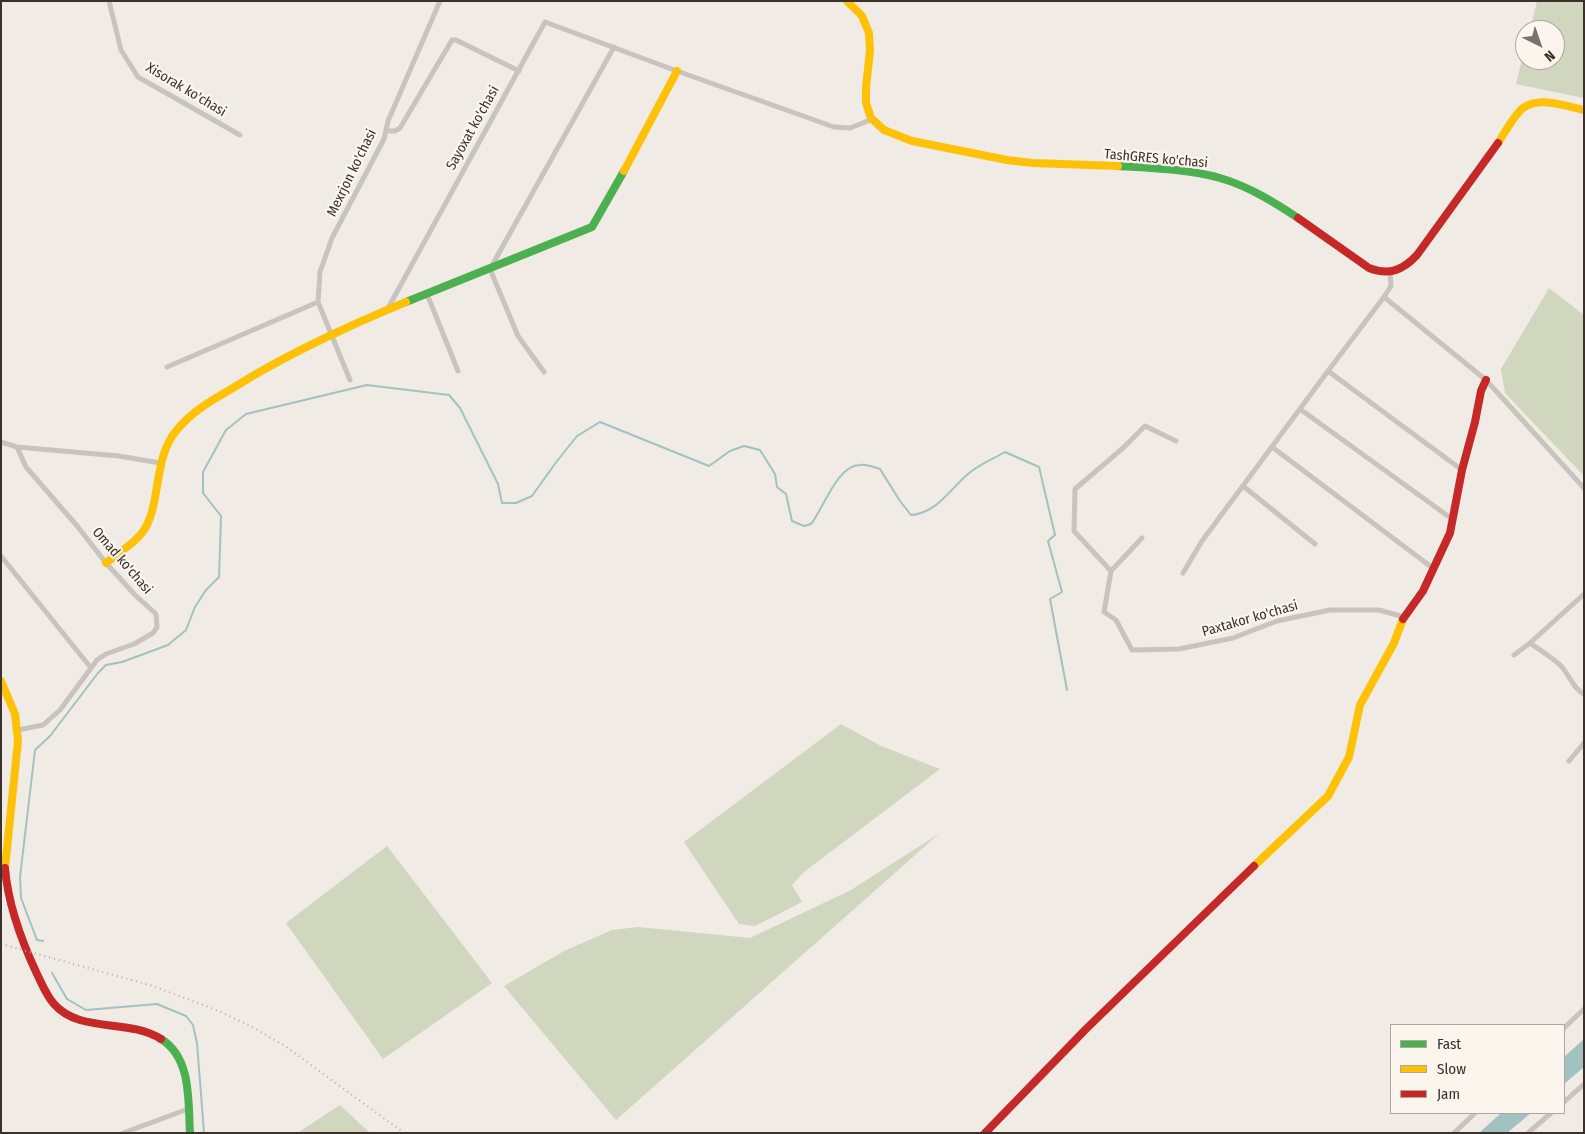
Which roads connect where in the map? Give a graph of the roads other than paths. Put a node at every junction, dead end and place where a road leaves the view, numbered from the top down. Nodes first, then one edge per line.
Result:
1 (110, 1) edge
2 (440, 1) edge
3 (847, 1) edge
4 (614, 47) junction
5 (518, 71) junction
6 (677, 71) junction
7 (1584, 110) edge
8 (873, 119) junction
9 (386, 132) junction
10 (240, 135) dead end
11 (490, 269) junction
12 (1390, 272) junction
13 (427, 294) junction
14 (1384, 297) junction
15 (318, 302) junction
16 (388, 310) junction
17 (332, 337) junction
18 (168, 368) dead end
19 (458, 371) dead end
20 (1328, 371) junction
21 (544, 372) dead end
22 (350, 380) dead end
23 (1486, 380) junction
24 (1300, 409) junction
25 (1176, 441) dead end
26 (1, 442) edge
27 (17, 447) junction
28 (1272, 447) junction
29 (160, 463) junction
30 (1462, 470) junction
31 (1243, 486) junction
32 (1584, 488) edge
33 (1452, 519) junction
34 (1142, 538) dead end
35 (1315, 544) dead end
36 (1, 556) edge
37 (106, 563) junction
38 (1434, 569) junction
39 (1111, 571) junction
40 (1183, 573) dead end
41 (1584, 594) edge
42 (1404, 617) junction
43 (1530, 643) junction
44 (1514, 655) dead end
45 (91, 668) junction
46 (1, 681) edge
47 (1584, 694) edge
48 (18, 730) junction
49 (1584, 742) edge
50 (1569, 761) dead end
51 (1584, 1009) edge
52 (1565, 1027) edge
53 (1584, 1084) edge
54 (1565, 1101) edge
55 (188, 1109) junction
56 (1474, 1114) edge
57 (1550, 1114) edge
58 (123, 1133) edge
59 (190, 1133) edge
60 (985, 1133) edge
61 (1454, 1133) edge
62 (1528, 1133) edge

1 - 10 street, Xisorak ko'chasi
2 - 9 street, Mexrjon ko'chasi
3 - 8 street
4 - 5 street, Sayoxat ko'chasi
4 - 6 street, Sayoxat ko'chasi
4 - 11 street
5 - 9 street
5 - 16 street, Sayoxat ko'chasi
6 - 8 street, Sayoxat ko'chasi
6 - 11 street
7 - 12 street
8 - 12 street, TashGRES ko'chasi
9 - 15 street, Mexrjon ko'chasi
11 - 13 street
11 - 21 street
12 - 14 street
13 - 16 street
13 - 19 street
14 - 20 street
14 - 23 street
15 - 17 street, Mexrjon ko'chasi
15 - 18 street
16 - 17 street
17 - 22 street, Mexrjon ko'chasi
17 - 29 street
20 - 24 street
20 - 30 street
23 - 30 street
23 - 32 street
24 - 28 street
24 - 33 street
25 - 39 street
26 - 27 street
27 - 29 street
27 - 37 street, Omad ko'chasi
28 - 31 street
28 - 38 street
29 - 37 street
30 - 33 street
31 - 35 street
31 - 40 street
33 - 38 street
34 - 39 street
36 - 45 street
37 - 45 street, Omad ko'chasi
38 - 42 street
39 - 42 street, Paxtakor ko'chasi
41 - 43 street
42 - 60 street
43 - 44 street
43 - 47 street
45 - 48 street, Omad ko'chasi
46 - 48 street
48 - 55 street
49 - 50 street
51 - 52 street
53 - 54 street
55 - 58 street
55 - 59 street
56 - 61 street
57 - 62 street

